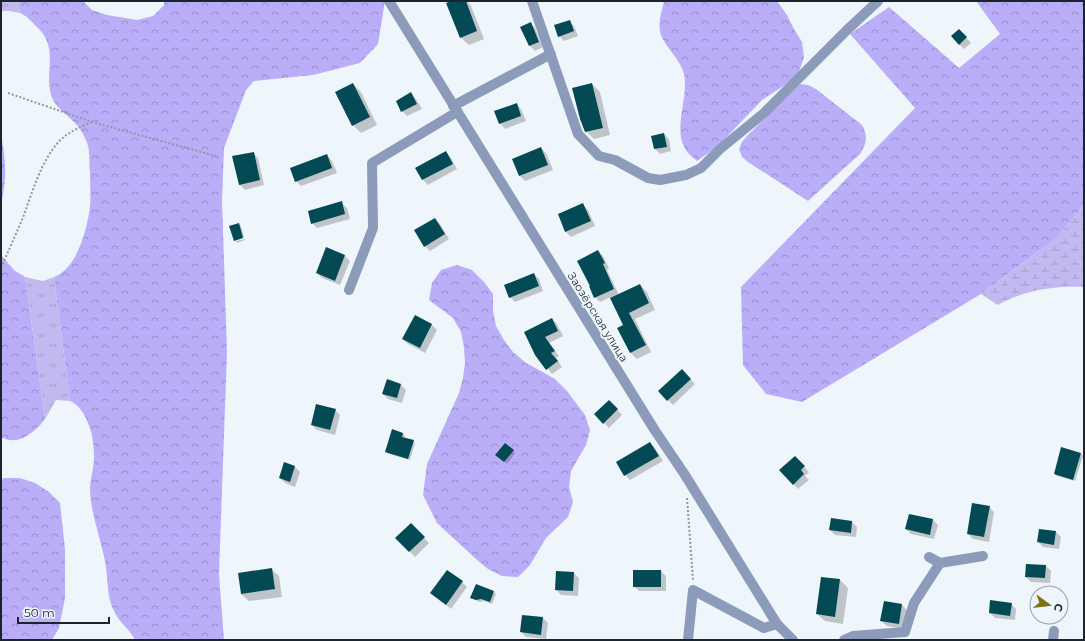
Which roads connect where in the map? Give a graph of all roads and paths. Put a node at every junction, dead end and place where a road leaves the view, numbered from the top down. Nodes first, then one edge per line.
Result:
1 (389, 1) edge
2 (532, 1) edge
3 (878, 1) edge
4 (551, 54) junction
5 (8, 93) dead end
6 (455, 109) junction
7 (92, 122) junction
8 (216, 156) dead end
9 (1, 268) edge
10 (349, 290) dead end
11 (687, 498) dead end
12 (983, 556) dead end
13 (929, 558) dead end
14 (940, 563) junction
15 (693, 590) junction
16 (777, 624) junction
17 (688, 640) edge
18 (793, 640) edge
19 (844, 640) edge

1 - 6 street, Заозёрская улица
2 - 4 street
3 - 4 street
4 - 6 street
5 - 7 path
6 - 10 street
6 - 16 street, Заозёрская улица
7 - 8 path
7 - 9 path
11 - 15 path
12 - 14 street
13 - 14 street
14 - 19 street
15 - 16 street
15 - 17 street
16 - 18 street, Заозёрская улица

